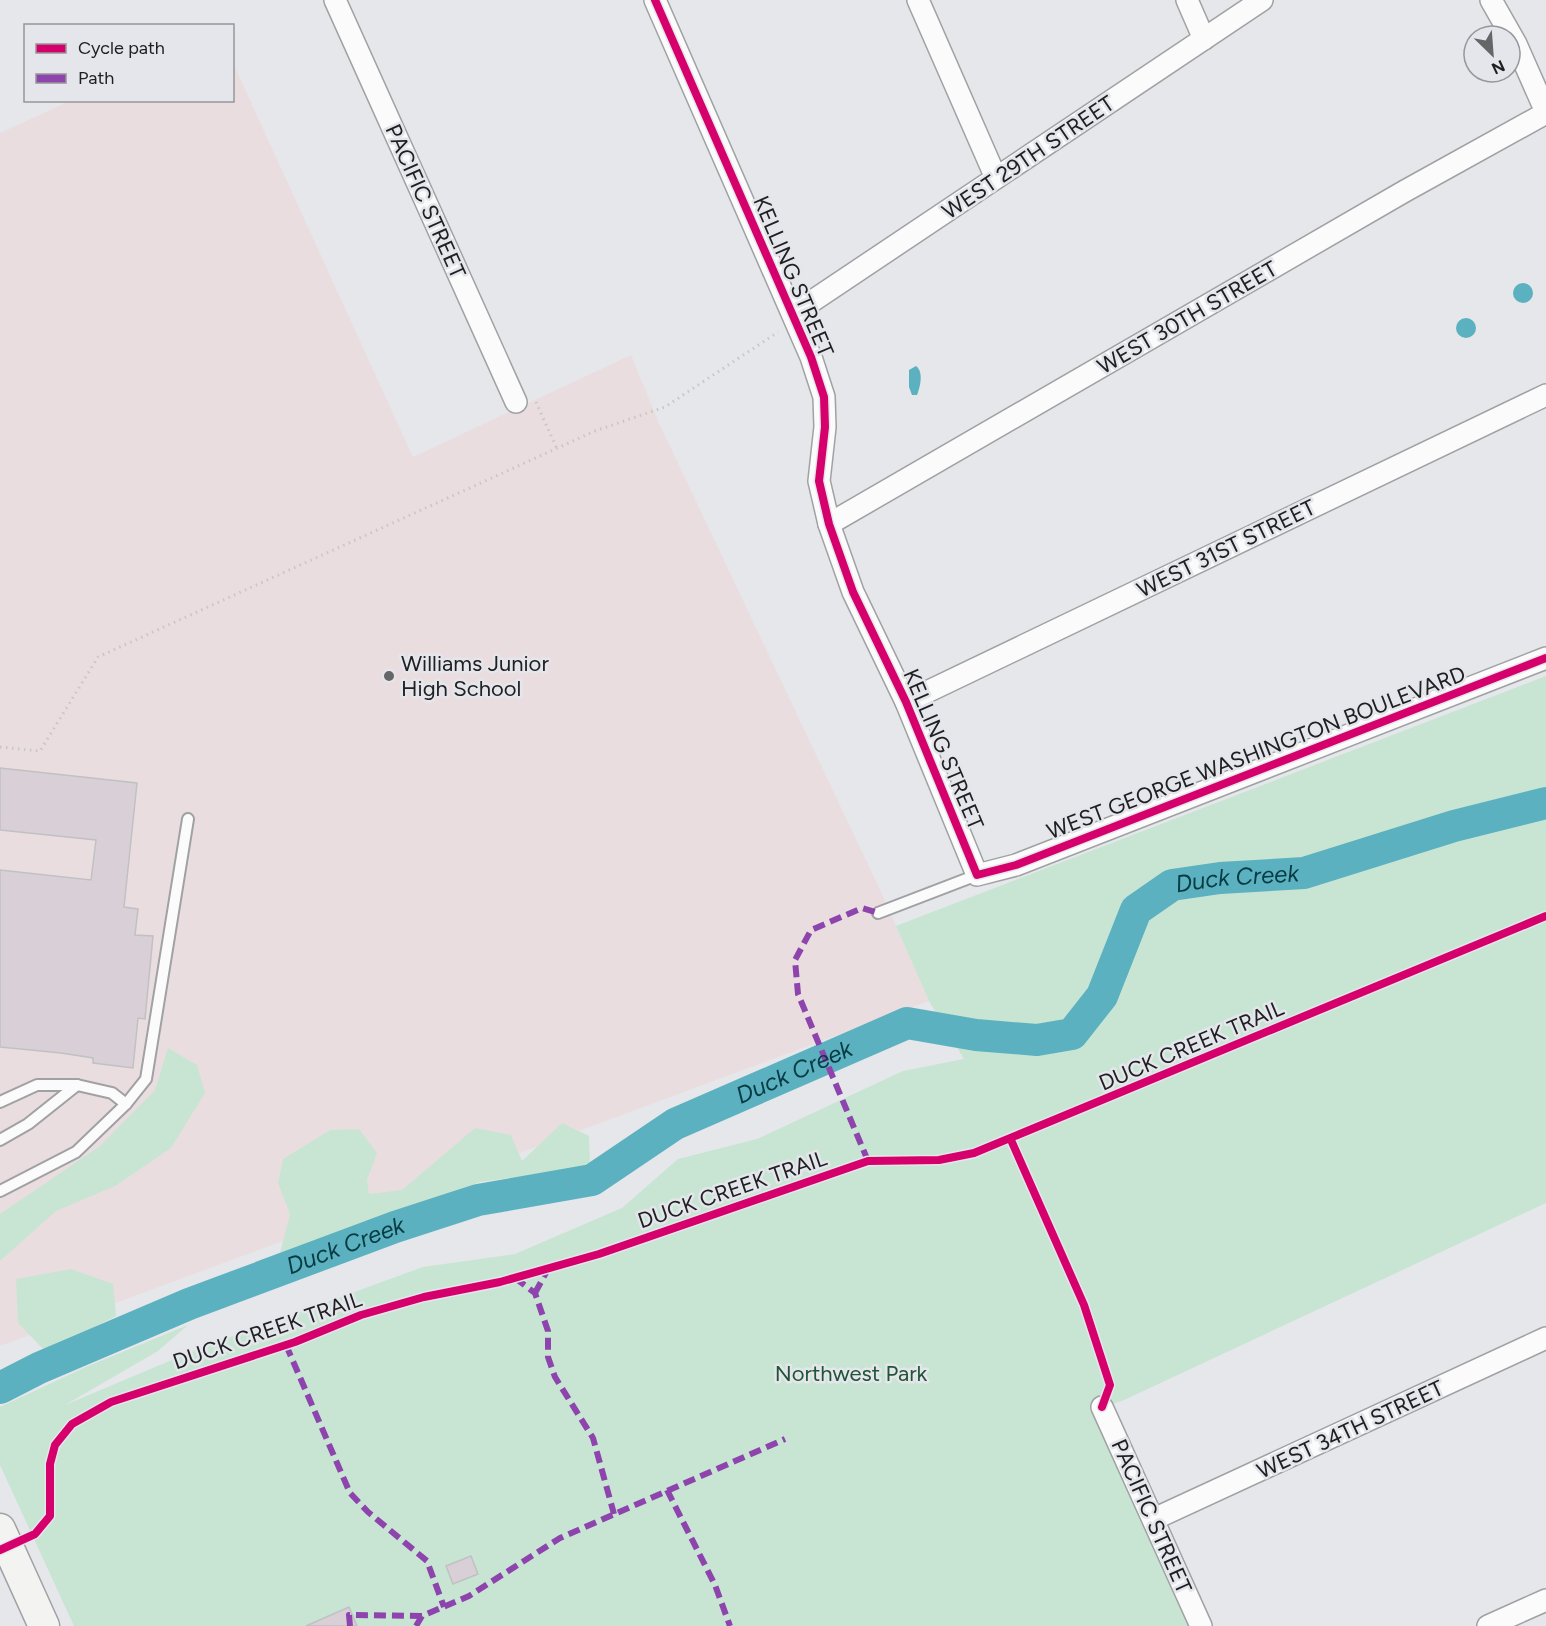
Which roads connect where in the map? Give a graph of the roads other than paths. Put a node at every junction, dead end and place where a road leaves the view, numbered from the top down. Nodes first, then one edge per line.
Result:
1 (335, 0) edge
2 (655, 0) edge
3 (918, 0) edge
4 (1187, 0) edge
5 (1262, 0) edge
6 (1491, 0) edge
7 (1204, 39) junction
8 (1546, 112) edge
9 (996, 178) junction
10 (793, 314) junction
11 (1546, 395) edge
12 (516, 402) road end
13 (829, 524) junction
14 (1546, 658) edge
15 (906, 702) junction
16 (189, 819) dead end
17 (977, 875) junction
18 (878, 913) dead end
19 (77, 1085) junction
20 (0, 1102) edge
21 (126, 1104) junction
22 (0, 1140) edge
23 (0, 1191) edge
24 (1546, 1338) edge
25 (1102, 1407) dead end
26 (1154, 1519) junction
27 (0, 1529) edge
28 (1546, 1599) edge
29 (44, 1626) edge
30 (1201, 1626) edge
31 (1488, 1626) edge

1 - 12 street, PACIFIC STREET
2 - 10 street, KELLING STREET
3 - 9 street
4 - 7 street
5 - 7 street, WEST 29TH STREET
6 - 8 street
7 - 9 street, WEST 29TH STREET
8 - 13 street, WEST 30TH STREET
9 - 10 street, WEST 29TH STREET
10 - 13 street, KELLING STREET
11 - 15 street, WEST 31ST STREET
13 - 15 street, KELLING STREET
14 - 17 street, WEST GEORGE WASHINGTON BOULEVARD
15 - 17 street, KELLING STREET
16 - 21 lane
17 - 18 lane
19 - 20 lane
19 - 21 lane
19 - 22 lane
21 - 23 lane
24 - 26 street, WEST 34TH STREET
25 - 26 street, PACIFIC STREET
26 - 30 street, PACIFIC STREET
27 - 29 main road
28 - 31 street

